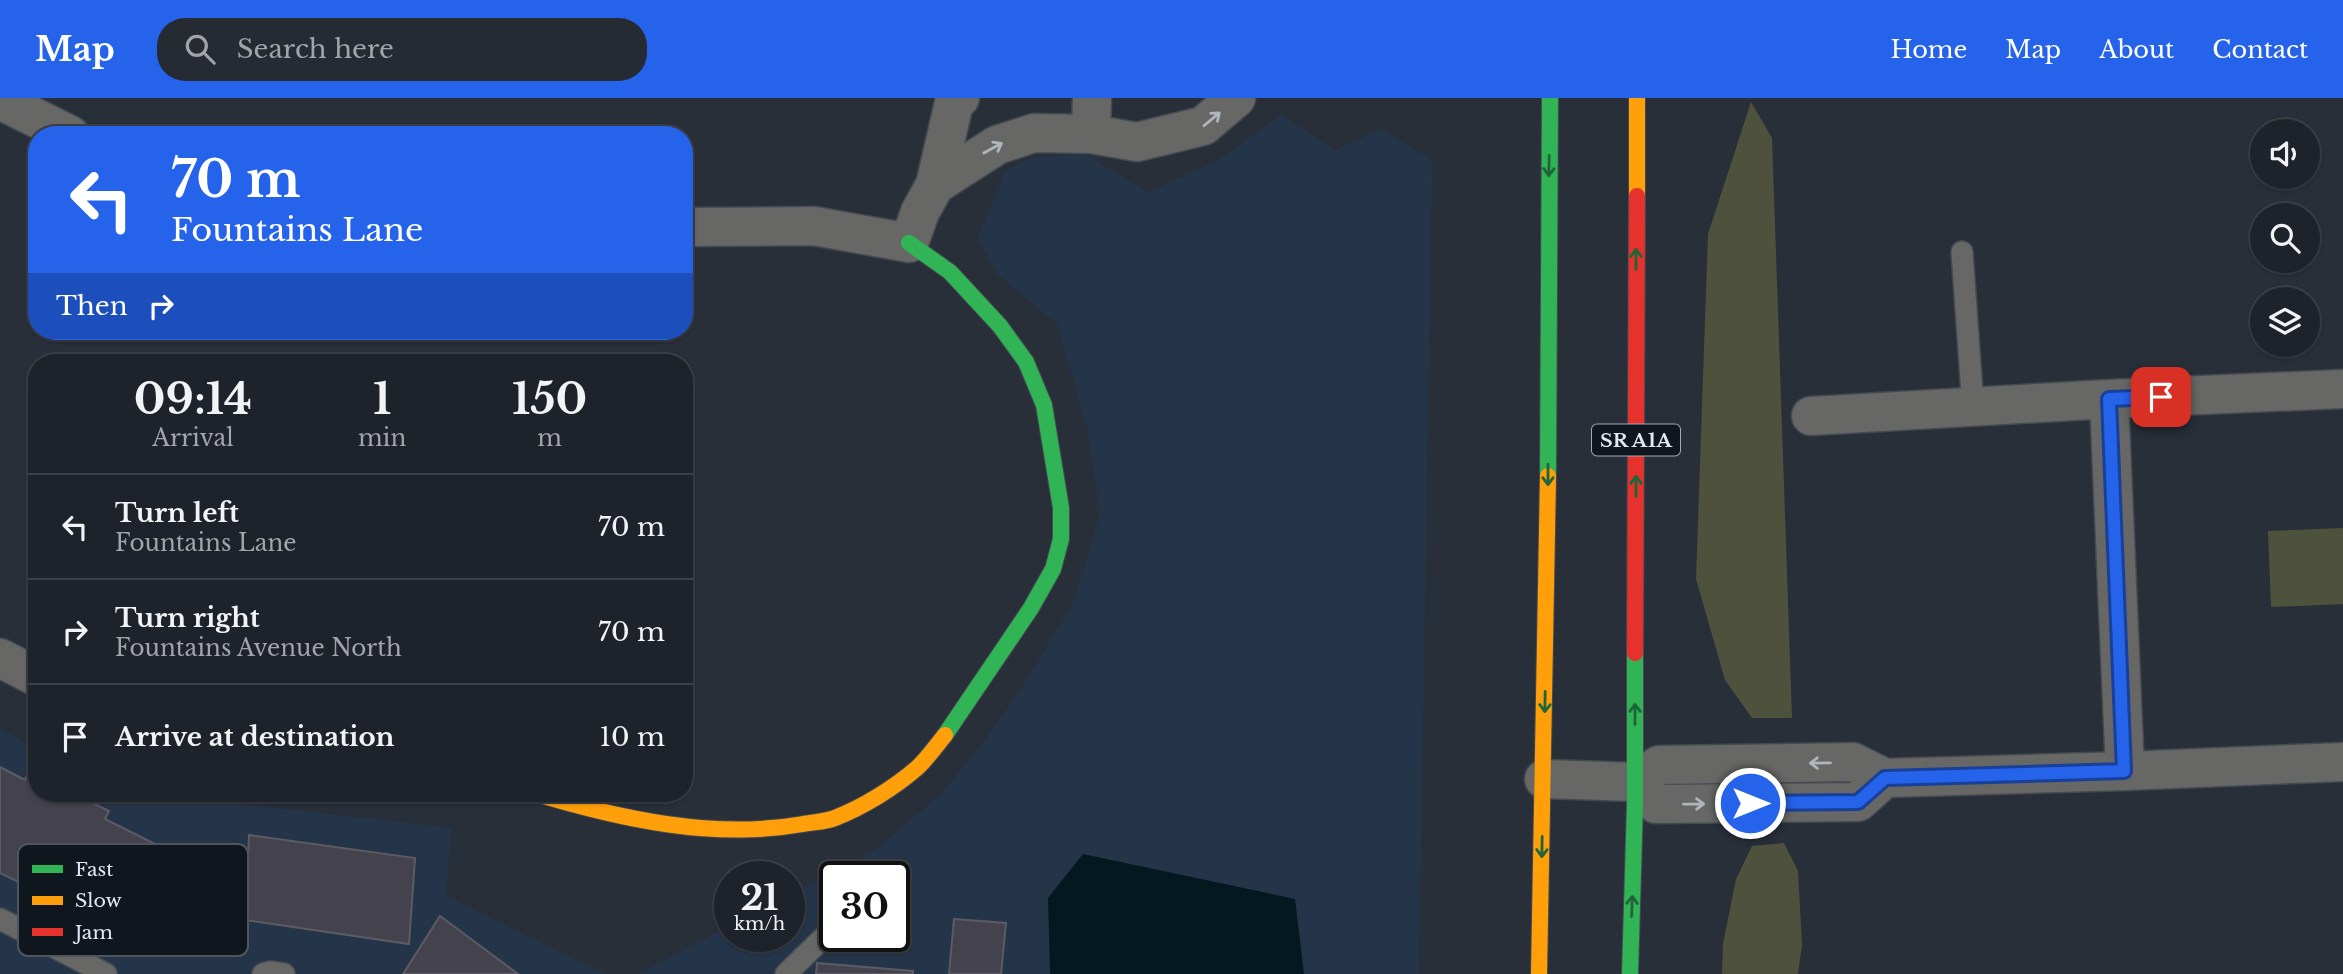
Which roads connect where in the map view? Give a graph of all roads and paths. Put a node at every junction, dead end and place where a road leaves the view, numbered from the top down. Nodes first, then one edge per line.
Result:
1 (960, 98) edge
2 (1236, 98) edge
3 (1550, 98) edge
4 (1637, 98) edge
5 (0, 100) edge
6 (1092, 116) edge
7 (52, 126) edge
8 (935, 185) junction
9 (693, 227) edge
10 (909, 243) junction
11 (1962, 252) dead end
12 (2343, 389) edge
13 (2109, 399) junction
14 (1973, 407) junction
15 (1811, 416) dead end
16 (0, 658) edge
17 (28, 672) edge
18 (2343, 762) edge
19 (2124, 771) junction
20 (1544, 779) junction
21 (1635, 782) junction
22 (564, 802) edge
23 (0, 919) edge
24 (18, 928) edge
25 (819, 942) edge
26 (71, 956) edge
27 (106, 974) edge
28 (263, 974) edge
29 (284, 974) edge
30 (786, 974) edge
31 (1539, 974) edge
32 (1630, 974) edge

1 - 8 street
6 -> 2 street
3 -> 20 main road
21 -> 4 main road, SR A1A
5 - 7 street
8 -> 6 street
8 - 10 street
9 - 10 street
10 - 22 main road
11 - 14 lane
12 - 13 street
13 - 14 street
13 - 19 street
14 - 15 street
16 - 17 street
18 - 19 street
19 - 21 street
20 - 21 street
20 -> 31 main road
32 -> 21 main road, SR A1A
23 - 24 lane
25 - 30 lane
26 - 27 lane
28 - 29 lane

